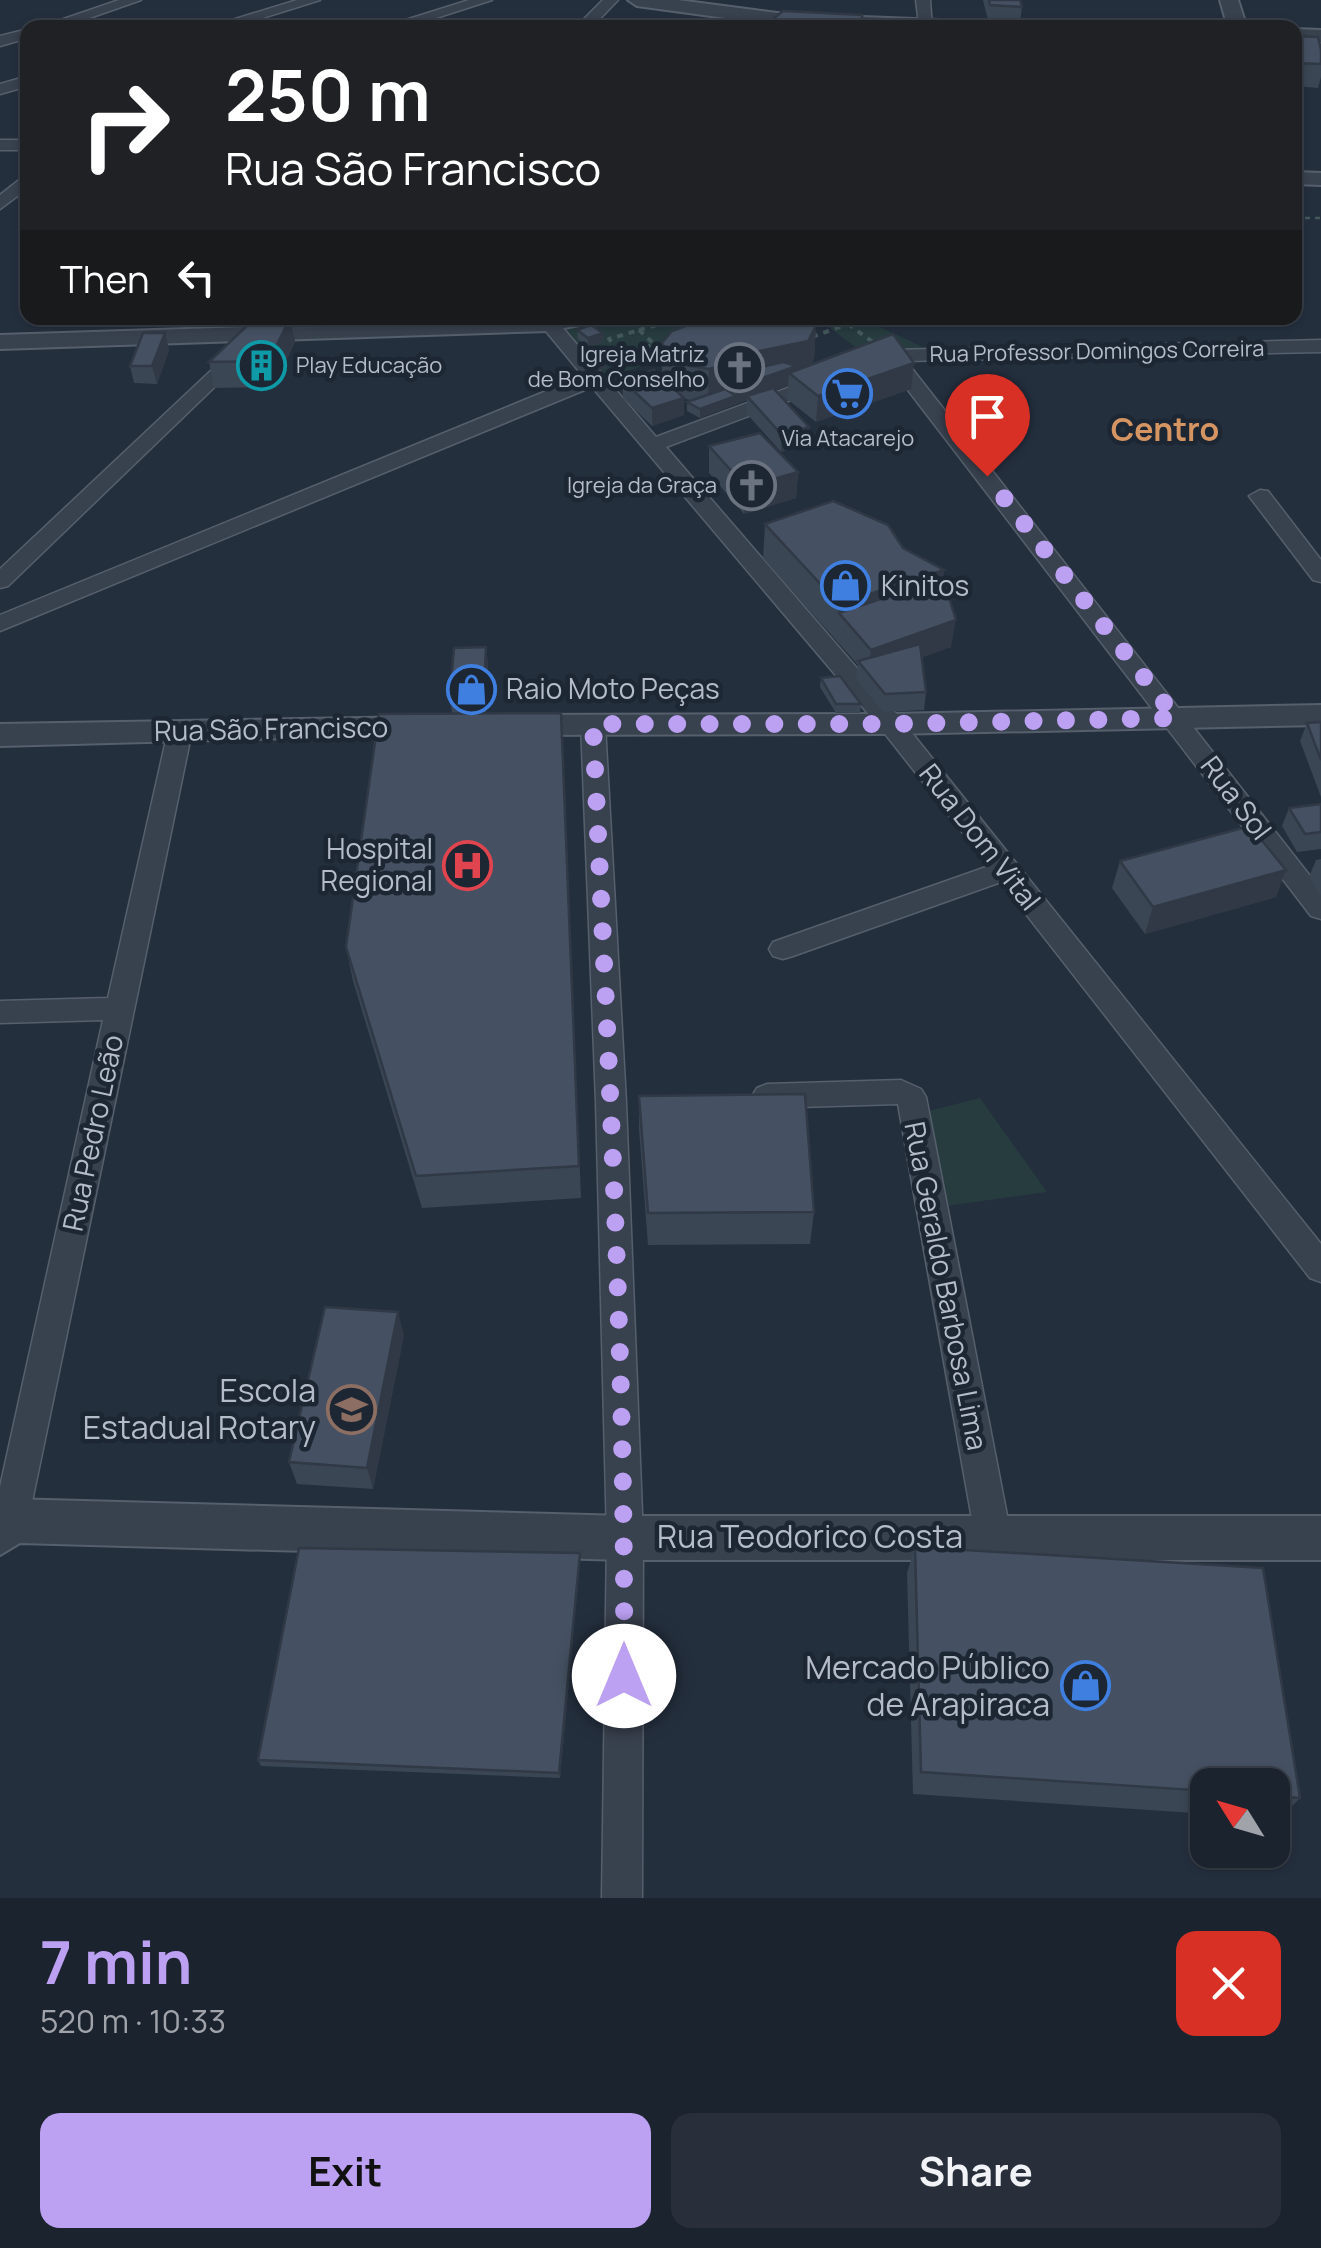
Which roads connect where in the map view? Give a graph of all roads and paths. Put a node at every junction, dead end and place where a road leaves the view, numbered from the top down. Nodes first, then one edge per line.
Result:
1 (134, 0) edge
2 (314, 0) edge
3 (484, 0) edge
4 (611, 0) edge
5 (636, 0) edge
6 (70, 20) edge
7 (242, 20) edge
8 (415, 20) edge
9 (590, 20) edge
10 (757, 20) edge
11 (20, 185) edge
12 (0, 204) edge
13 (408, 325) edge
14 (550, 325) edge
15 (656, 325) edge
16 (845, 325) edge
17 (849, 325) edge
18 (268, 326) edge
19 (638, 330) junction
20 (0, 342) edge
21 (800, 342) edge
22 (1321, 346) edge
23 (892, 356) junction
24 (592, 379) junction
25 (650, 446) junction
26 (1260, 496) dead end
27 (1321, 575) edge
28 (0, 580) edge
29 (0, 624) edge
30 (1321, 715) edge
31 (1176, 718) junction
32 (593, 724) junction
33 (891, 724) junction
34 (453, 726) edge
35 (492, 726) edge
36 (180, 730) junction
37 (0, 735) edge
38 (1006, 870) junction
39 (1321, 910) edge
40 (783, 949) dead end
41 (119, 1009) junction
42 (0, 1012) edge
43 (746, 1097) edge
44 (649, 1100) edge
45 (610, 1102) junction
46 (1321, 1268) edge
47 (3, 1525) edge
48 (993, 1536) junction
49 (624, 1538) junction
50 (1321, 1538) edge
51 (622, 1898) edge

1 - 6 street
2 - 7 street
3 - 8 street
4 - 9 street
5 - 10 street
11 - 12 street
13 - 18 street
14 - 24 street, Rua Dom Vital
15 - 19 path
16 - 21 path
17 - 23 path
18 - 20 street
18 - 28 street
19 - 19 path
22 - 23 street, Rua Professor Domingos Correira
23 - 25 street, Rua Professor Domingos Correira
23 - 31 street, Rua Sol
24 - 25 street, Rua Dom Vital
24 - 29 street
25 - 33 street, Rua Dom Vital
26 - 27 street
30 - 31 street
31 - 33 street
31 - 39 street, Rua Sol
32 - 33 street
32 - 35 street
32 - 45 street
33 - 38 street, Rua Dom Vital
34 - 36 street, Rua São Francisco
36 - 37 street, Rua São Francisco
36 - 41 street, Rua Pedro Leão
38 - 40 street
38 - 46 street, Rua Dom Vital
41 - 42 street
41 - 47 street, Rua Pedro Leão
43 - 48 street, Rua Geraldo Barbosa Lima
44 - 45 street
45 - 49 street
47 - 49 street, Rua Teodorico Costa
48 - 49 street, Rua Teodorico Costa
48 - 50 street, Rua Teodorico Costa
49 - 51 street

